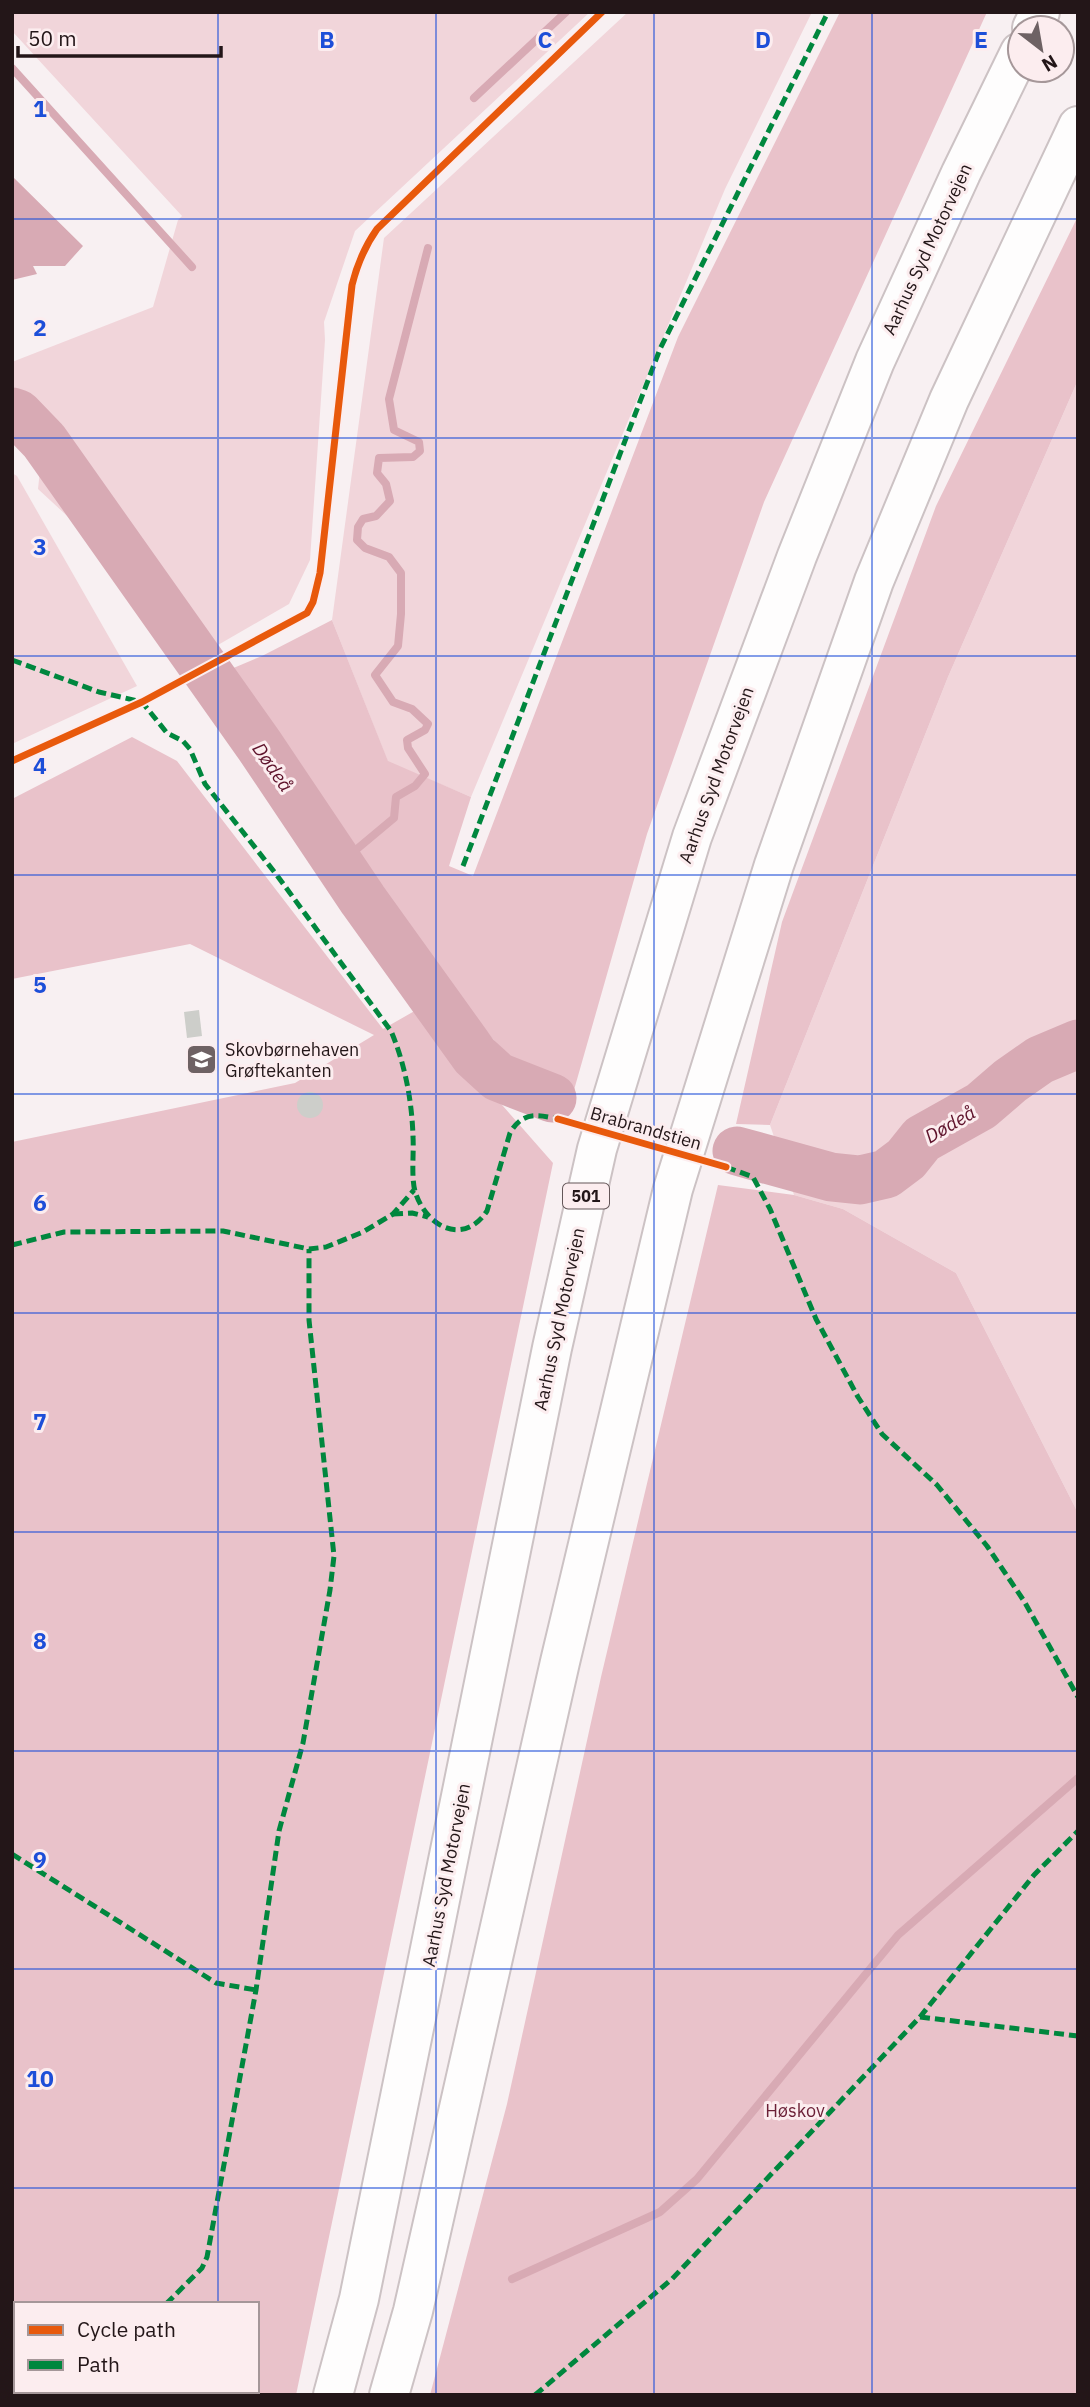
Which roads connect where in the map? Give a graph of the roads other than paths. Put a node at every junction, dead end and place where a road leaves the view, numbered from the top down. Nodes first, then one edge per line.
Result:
1 (1006, 81) edge
2 (1078, 126) edge
3 (333, 2395) edge
4 (389, 2395) edge

1 - 3 highway, Aarhus Syd Motorvejen / 501
2 - 4 highway

